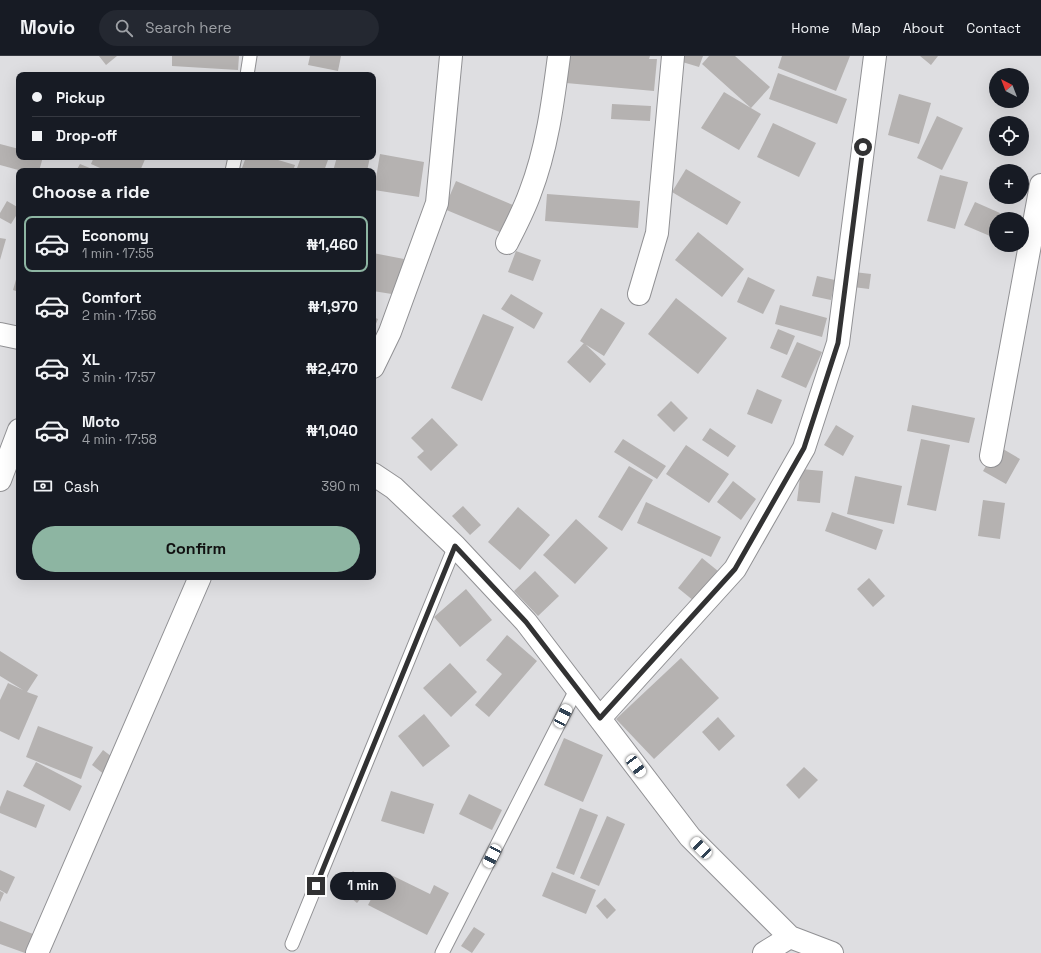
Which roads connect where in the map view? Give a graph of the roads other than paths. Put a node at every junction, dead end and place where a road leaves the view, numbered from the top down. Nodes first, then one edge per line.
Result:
1 (250, 56) edge
2 (451, 56) edge
3 (559, 56) edge
4 (673, 56) edge
5 (875, 56) edge
6 (247, 72) edge
7 (1041, 185) edge
8 (507, 243) dead end
9 (639, 294) dead end
10 (0, 334) edge
11 (16, 337) edge
12 (376, 361) edge
13 (16, 438) edge
14 (991, 456) dead end
15 (376, 476) edge
16 (0, 480) edge
17 (455, 546) junction
18 (199, 580) edge
19 (577, 688) junction
20 (600, 718) junction
21 (790, 937) junction
22 (292, 944) dead end
23 (37, 953) edge
24 (442, 953) edge
25 (764, 953) edge
26 (832, 953) edge

1 - 6 lane
2 - 12 street
3 - 8 street
4 - 9 street
5 - 20 street
7 - 14 street
10 - 11 street
13 - 16 street
15 - 17 street
17 - 19 street
17 - 22 lane
18 - 23 street
19 - 20 street
19 - 24 lane
20 - 21 street
21 - 25 street
21 - 26 street

